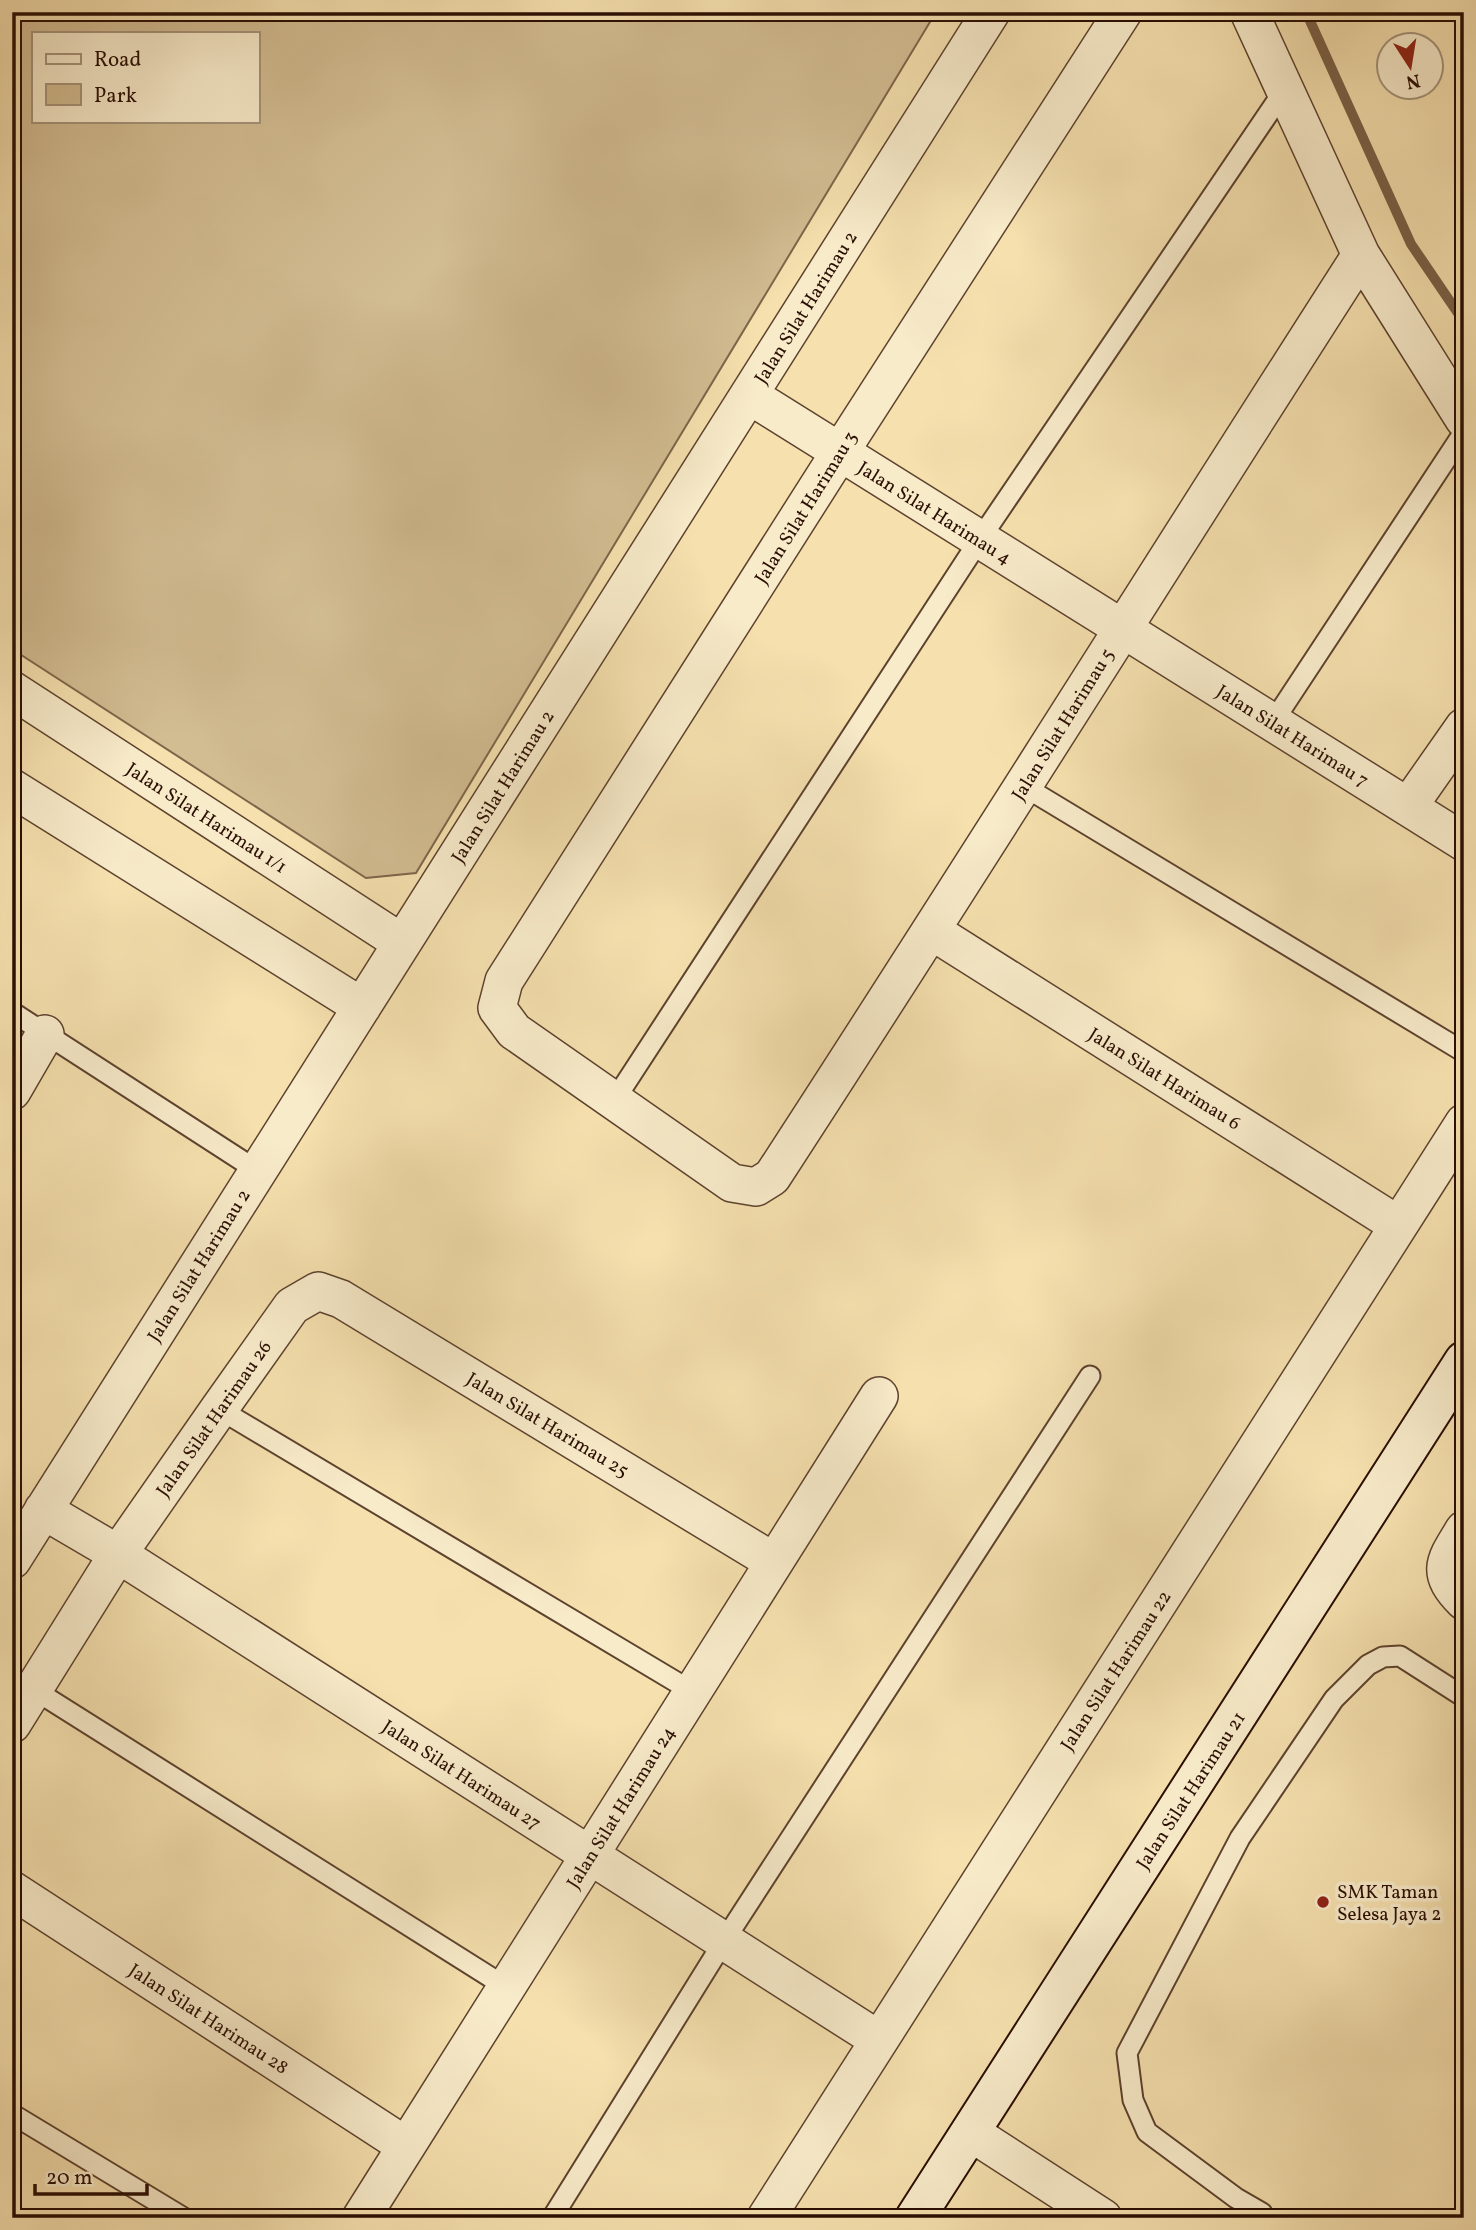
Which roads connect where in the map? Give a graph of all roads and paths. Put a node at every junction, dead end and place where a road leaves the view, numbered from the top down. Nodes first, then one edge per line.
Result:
1 (991, 12) edge
2 (1123, 12) edge
3 (1250, 12) edge
4 (1285, 89) junction
5 (1361, 255) junction
6 (749, 395) junction
7 (1464, 419) edge
8 (1464, 432) edge
9 (839, 452) junction
10 (980, 539) junction
11 (1122, 628) junction
12 (12, 690) edge
13 (1273, 722) junction
14 (1464, 727) edge
15 (1025, 787) junction
16 (12, 788) edge
17 (1408, 807) junction
18 (1464, 842) edge
19 (932, 931) junction
20 (402, 943) junction
21 (362, 1007) junction
22 (12, 1012) edge
23 (45, 1034) junction
24 (1464, 1052) edge
25 (12, 1091) edge
26 (614, 1101) junction
27 (1464, 1123) edge
28 (258, 1171) junction
29 (1398, 1225) junction
30 (318, 1291) joint
31 (1090, 1376) dead end
32 (1458, 1382) edge
33 (879, 1396) dead end
34 (219, 1409) junction
35 (43, 1510) junction
36 (1464, 1530) edge
37 (118, 1554) junction
38 (12, 1559) edge
39 (775, 1562) junction
40 (1456, 1592) edge
41 (33, 1689) junction
42 (693, 1692) junction
43 (1464, 1697) edge
44 (12, 1724) edge
45 (590, 1856) junction
46 (12, 1890) edge
47 (724, 1941) junction
48 (506, 1987) junction
49 (879, 2040) junction
50 (12, 2114) edge
51 (970, 2132) junction
52 (406, 2146) junction
53 (1264, 2216) edge
54 (184, 2218) edge
55 (360, 2218) edge
56 (552, 2218) edge
57 (766, 2218) edge
58 (915, 2218) edge
59 (1103, 2218) edge

1 - 6 street, Jalan Silat Harimau 2
2 - 9 street, Jalan Silat Harimau 3
3 - 4 street
4 - 5 street
4 - 10 lane
5 - 7 street
5 - 11 street, Jalan Silat Harimau 5
6 - 9 street, Jalan Silat Harimau 4
6 - 20 street, Jalan Silat Harimau 2
8 - 13 lane
9 - 10 street, Jalan Silat Harimau 4
9 - 26 street, Jalan Silat Harimau 3
10 - 11 street, Jalan Silat Harimau 4
10 - 26 lane
11 - 13 street, Jalan Silat Harimau 7
11 - 15 street, Jalan Silat Harimau 5
12 - 20 street, Jalan Silat Harimau 1/1
13 - 17 street, Jalan Silat Harimau 7
14 - 17 street
15 - 19 street, Jalan Silat Harimau 5
15 - 24 lane
16 - 21 street
17 - 18 street, Jalan Silat Harimau 7
19 - 26 street, Jalan Silat Harimau 5
19 - 29 street, Jalan Silat Harimau 6
20 - 21 street, Jalan Silat Harimau 2
21 - 28 street, Jalan Silat Harimau 2
22 - 23 lane
23 - 25 street
23 - 28 lane
27 - 29 street, Jalan Silat Harimau 22
28 - 35 street, Jalan Silat Harimau 2
29 - 49 street, Jalan Silat Harimau 22
30 - 34 street, Jalan Silat Harimau 26
30 - 39 street, Jalan Silat Harimau 25
31 - 47 lane
32 - 51 street, Jalan Silat Harimau 21
33 - 39 street, Jalan Silat Harimau 24
34 - 37 street, Jalan Silat Harimau 26
34 - 42 lane
35 - 37 street, Jalan Silat Harimau 27
35 - 38 street, Jalan Silat Harimau 2
36 - 40 street
37 - 41 street, Jalan Silat Harimau 26
37 - 45 street, Jalan Silat Harimau 27
39 - 42 street, Jalan Silat Harimau 24
41 - 44 street, Jalan Silat Harimau 26
41 - 48 lane
42 - 45 street, Jalan Silat Harimau 24
43 - 53 lane
45 - 47 street, Jalan Silat Harimau 27
45 - 48 street, Jalan Silat Harimau 24
46 - 52 street, Jalan Silat Harimau 28
47 - 49 street, Jalan Silat Harimau 27
47 - 56 lane
48 - 52 street, Jalan Silat Harimau 24
49 - 57 street, Jalan Silat Harimau 22
50 - 54 lane
51 - 58 street, Jalan Silat Harimau 21
51 - 59 street
52 - 55 street, Jalan Silat Harimau 24

